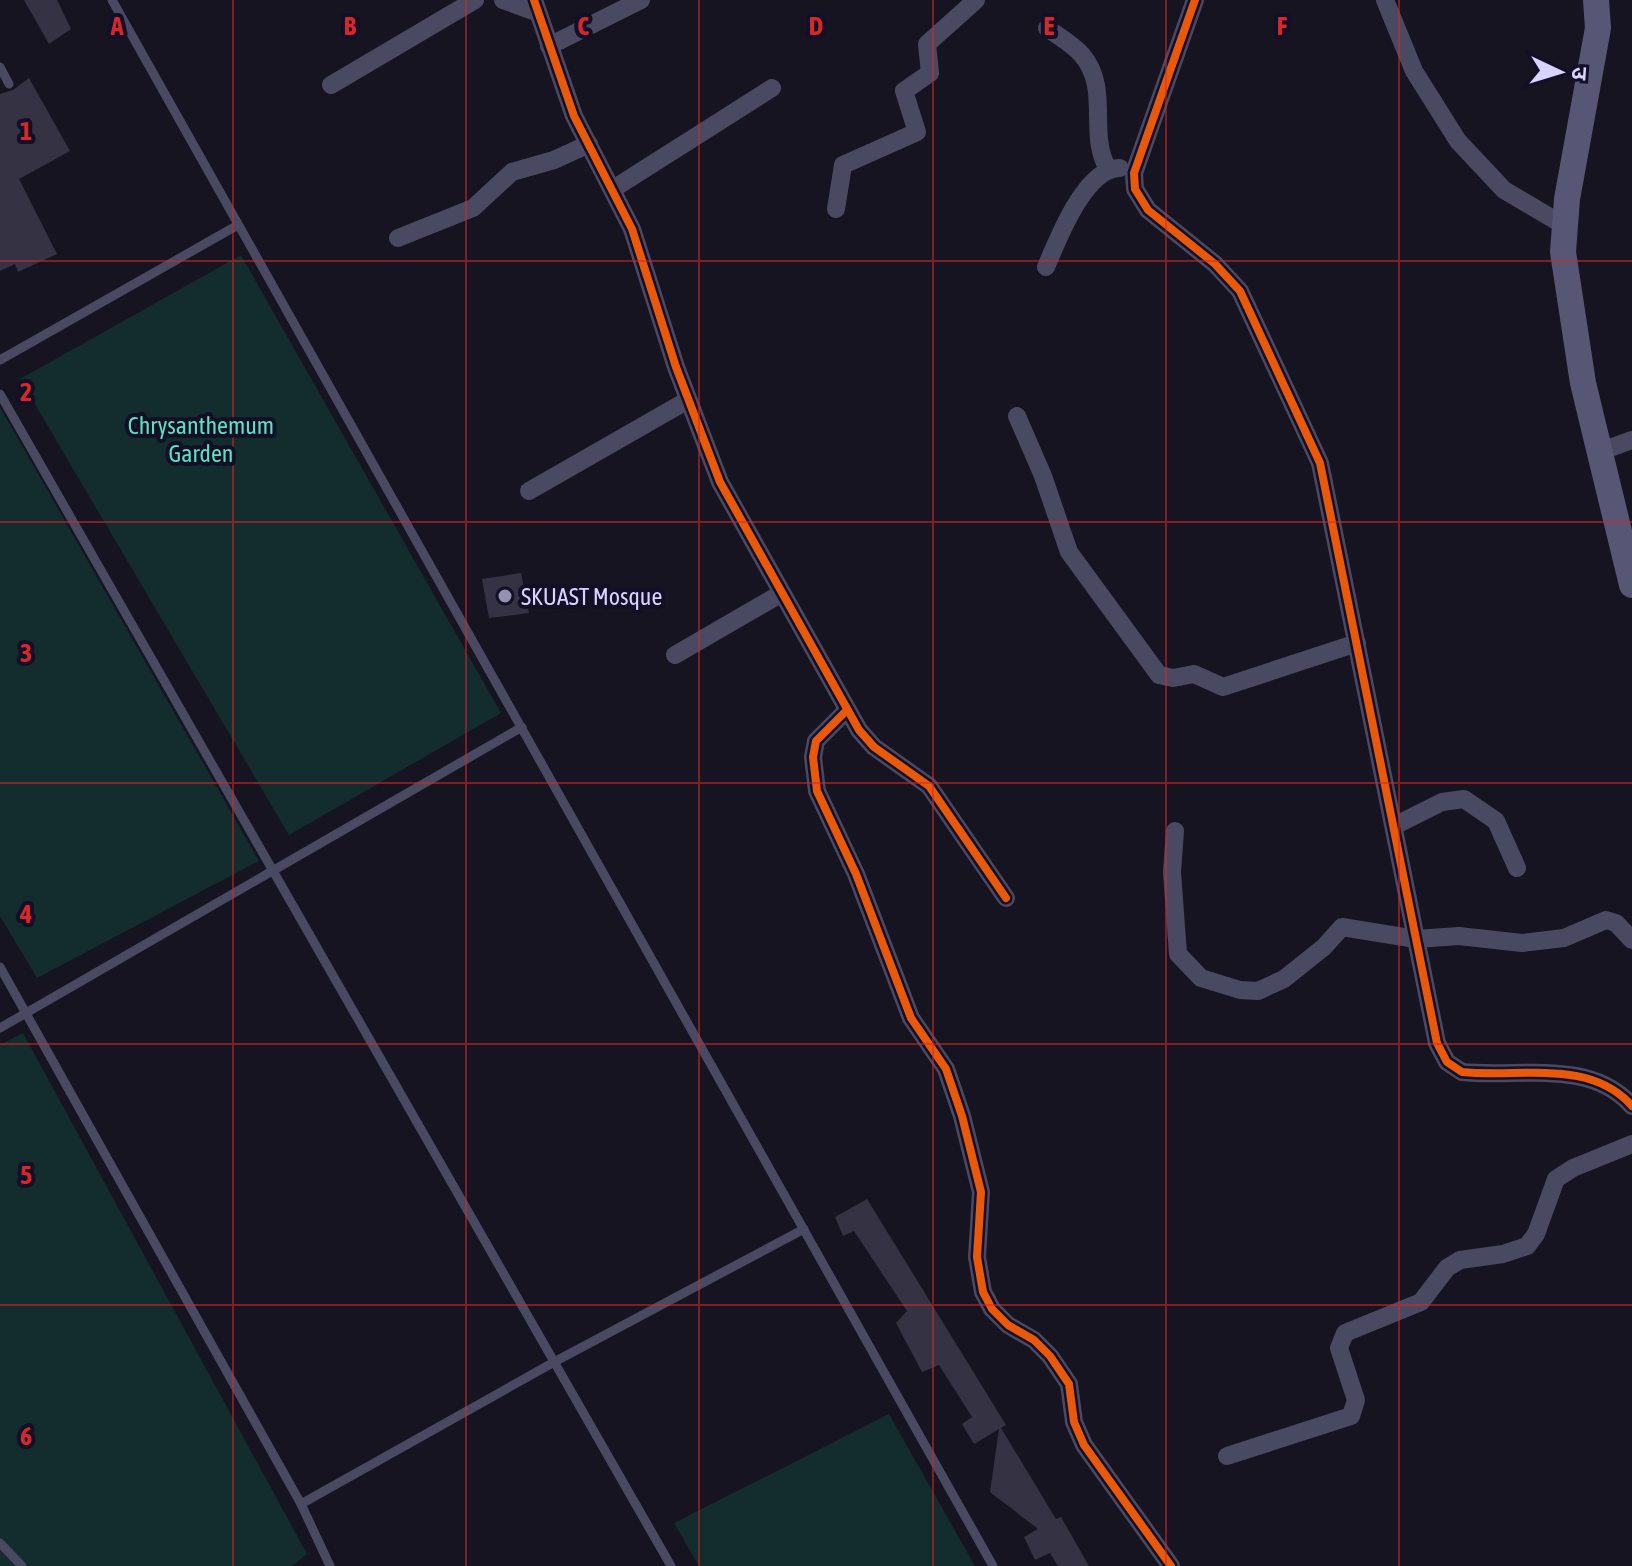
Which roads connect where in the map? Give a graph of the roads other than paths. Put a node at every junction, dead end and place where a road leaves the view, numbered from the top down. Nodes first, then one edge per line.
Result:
1 (112, 0) edge
2 (475, 0) edge
3 (503, 0) edge
4 (641, 0) edge
5 (976, 0) edge
6 (1195, 0) edge
7 (1385, 0) edge
8 (1596, 0) edge
9 (535, 6) edge
10 (1047, 28) dead end
11 (549, 46) junction
12 (0, 67) edge
13 (9, 84) dead end
14 (331, 85) dead end
15 (772, 88) dead end
16 (589, 144) junction
17 (1108, 169) junction
18 (1134, 173) junction
19 (613, 189) junction
20 (836, 209) dead end
21 (238, 225) junction
22 (1565, 226) junction
23 (398, 238) dead end
24 (1046, 267) dead end
25 (0, 360) edge
26 (0, 394) edge
27 (688, 400) junction
28 (1017, 416) dead end
29 (1632, 440) edge
30 (1599, 452) junction
31 (529, 491) dead end
32 (1632, 585) edge
33 (782, 593) junction
34 (1357, 643) junction
35 (675, 655) dead end
36 (847, 710) junction
37 (522, 727) junction
38 (1394, 826) junction
39 (1175, 831) dead end
40 (1517, 868) dead end
41 (274, 869) junction
42 (1006, 898) dead end
43 (1416, 939) junction
44 (1632, 940) edge
45 (0, 967) edge
46 (25, 1011) junction
47 (0, 1028) edge
48 (1632, 1106) edge
49 (1632, 1144) edge
50 (804, 1229) junction
51 (556, 1361) junction
52 (1227, 1456) dead end
53 (301, 1504) junction
54 (0, 1543) edge
55 (22, 1566) edge
56 (330, 1566) edge
57 (671, 1566) edge
58 (993, 1566) edge
59 (1171, 1566) edge

1 - 21 lane
2 - 14 street
3 - 9 street
4 - 11 street
5 - 20 street
6 - 18 street
7 - 22 street
8 - 22 main road
9 - 11 street
10 - 17 street
11 - 16 street
12 - 13 lane
15 - 19 street
16 - 19 street
16 - 23 street
17 - 18 street
17 - 24 street
18 - 34 street
19 - 27 street
21 - 25 lane
21 - 37 lane
22 - 30 main road
26 - 41 lane
27 - 31 street
27 - 33 street
28 - 34 street
29 - 30 street
30 - 32 main road
33 - 35 street
33 - 36 street
34 - 38 street
36 - 42 street
36 - 59 street
37 - 41 lane
37 - 50 lane
38 - 40 street
38 - 43 street
39 - 43 street
41 - 46 lane
41 - 51 lane
43 - 44 street
43 - 48 street
45 - 46 lane
46 - 47 lane
46 - 53 lane
49 - 52 street
50 - 51 lane
50 - 58 lane
51 - 53 lane
51 - 57 lane
53 - 56 lane
54 - 55 lane

